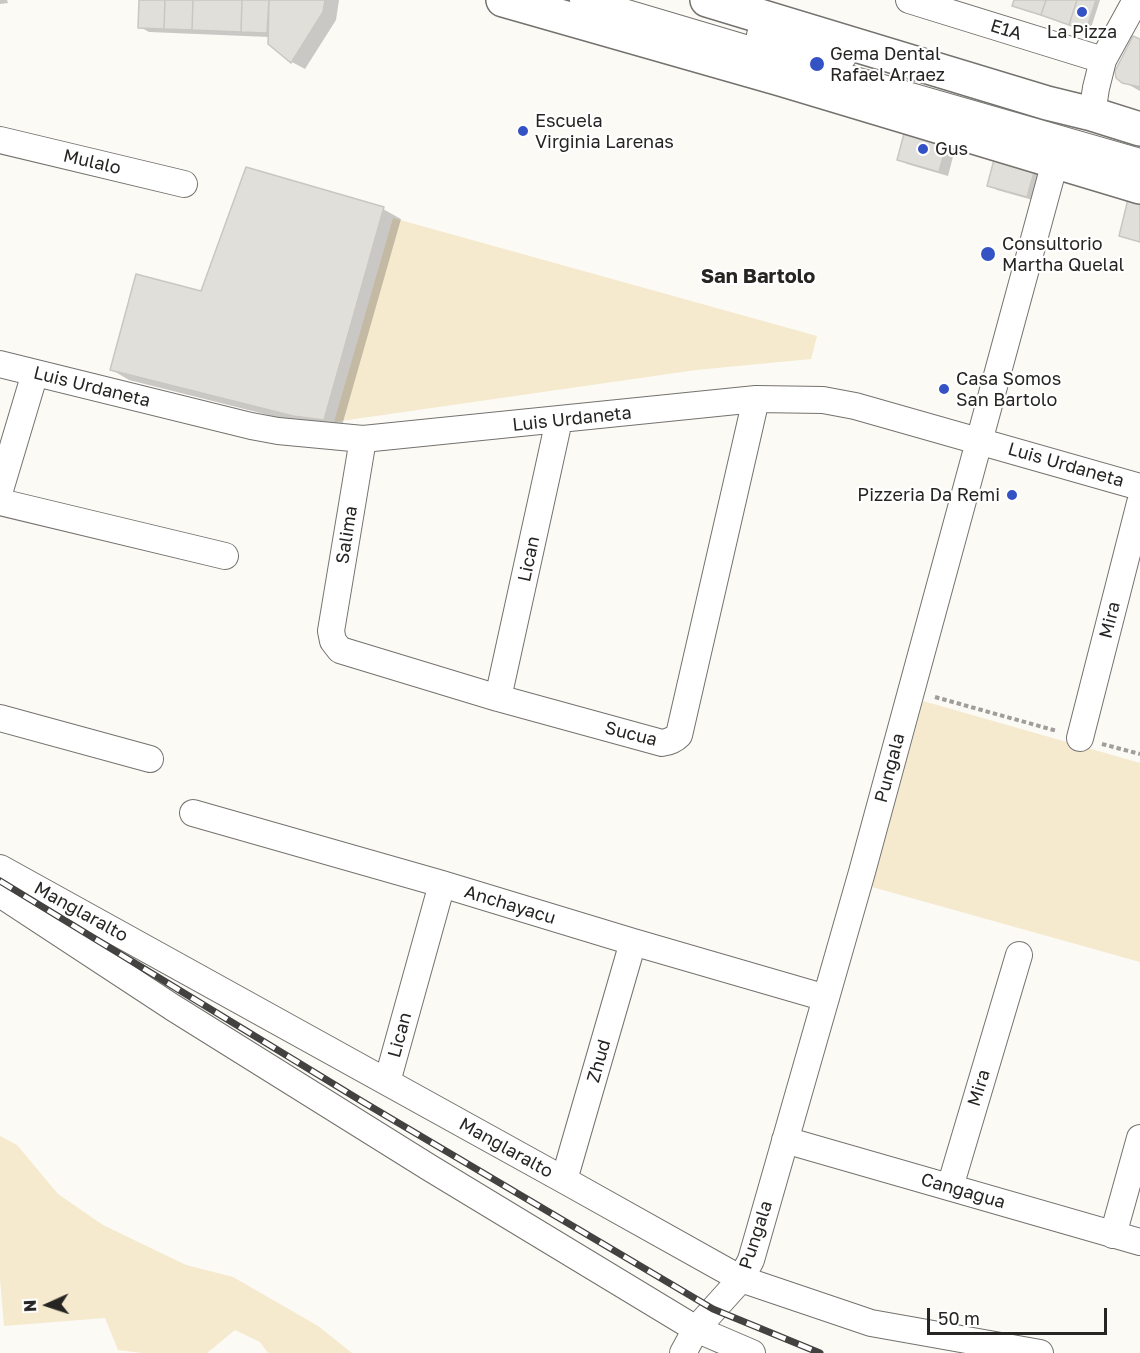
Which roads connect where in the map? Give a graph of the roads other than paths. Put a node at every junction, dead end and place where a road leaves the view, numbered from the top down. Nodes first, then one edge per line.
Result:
1 (503, 0) edge
2 (584, 0) edge
3 (642, 0) edge
4 (707, 0) edge
5 (909, 0) edge
6 (1136, 0) edge
7 (1103, 60) junction
8 (1092, 114) junction
9 (1140, 129) edge
10 (0, 140) edge
11 (1140, 143) edge
12 (1055, 162) junction
13 (1140, 162) edge
14 (184, 184) dead end
15 (1140, 187) edge
16 (0, 364) edge
17 (34, 373) junction
18 (756, 399) junction
19 (559, 420) junction
20 (363, 440) junction
21 (979, 441) junction
22 (1140, 487) edge
23 (0, 490) edge
24 (0, 502) edge
25 (1140, 503) edge
26 (225, 556) dead end
27 (331, 631) joint
28 (498, 698) junction
29 (0, 718) edge
30 (1080, 738) road end
31 (150, 759) dead end
32 (193, 813) dead end
33 (0, 868) edge
34 (441, 884) junction
35 (0, 894) edge
36 (633, 942) junction
37 (1019, 955) dead end
38 (826, 998) junction
39 (387, 1082) junction
40 (1140, 1138) edge
41 (785, 1140) junction
42 (564, 1180) junction
43 (950, 1187) junction
44 (1113, 1234) junction
45 (1140, 1242) edge
46 (741, 1279) junction
47 (696, 1329) junction
48 (683, 1353) edge
49 (752, 1353) edge
50 (1040, 1353) edge

1 - 12 main road
2 - 13 street
3 - 11 street
4 - 8 main road
5 - 7 street, E1A
6 - 7 street
7 - 8 street
8 - 9 main road
10 - 14 street, Mulalo
12 - 15 main road
12 - 21 street, Pungala
16 - 17 street, Luis Urdaneta
17 - 20 street, Luis Urdaneta
17 - 23 street
18 - 19 street, Luis Urdaneta
18 - 21 street, Luis Urdaneta
18 - 28 street, Sucua
19 - 20 street, Luis Urdaneta
19 - 28 street, Lican
20 - 27 street, Salima
21 - 22 street, Luis Urdaneta
21 - 38 street, Pungala
24 - 26 street
25 - 30 street, Mira
27 - 28 street, Sucua
29 - 31 street
32 - 34 street, Anchayacu
33 - 39 street, Manglaralto
34 - 36 street, Anchayacu
34 - 39 street, Lican
35 - 47 street, Manglaralto
36 - 38 street, Anchayacu
36 - 42 street, Zhud
37 - 43 street, Mira
38 - 41 street, Pungala
39 - 42 street, Manglaralto
40 - 44 street
41 - 43 street, Cangagua
41 - 46 street, Pungala
42 - 46 street, Manglaralto
43 - 44 street, Cangagua
44 - 45 street, Cangagua
46 - 47 street, Pungala
46 - 50 street, Manglaralto
47 - 48 street, Pungala
47 - 49 street, Manglaralto

